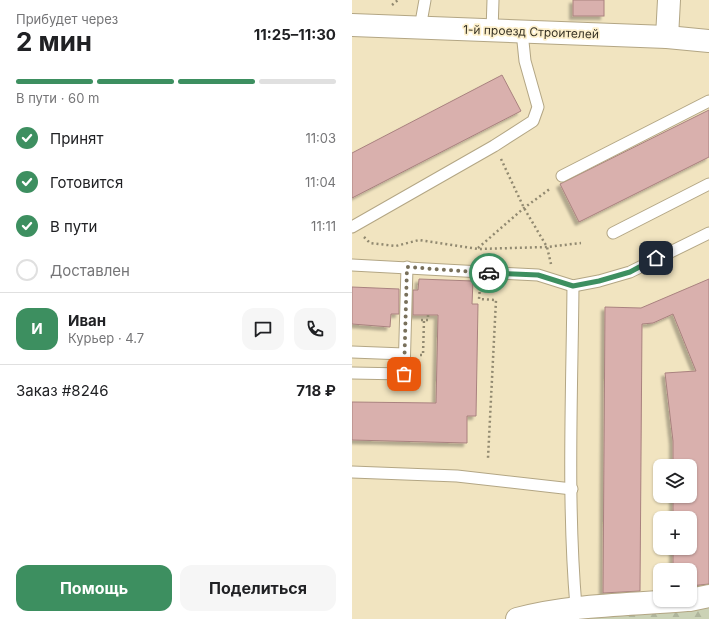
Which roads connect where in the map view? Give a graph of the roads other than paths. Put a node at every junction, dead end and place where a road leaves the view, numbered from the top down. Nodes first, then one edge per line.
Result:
1 (425, 0) edge
2 (494, 0) edge
3 (669, 0) edge
4 (352, 25) edge
5 (420, 28) junction
6 (492, 31) junction
7 (522, 32) junction
8 (667, 38) junction
9 (709, 41) edge
10 (709, 102) edge
11 (562, 176) dead end
12 (709, 184) edge
13 (352, 228) edge
14 (613, 233) dead end
15 (709, 233) edge
16 (352, 265) edge
17 (407, 267) junction
18 (573, 286) junction
19 (352, 352) edge
20 (404, 354) junction
21 (352, 373) edge
22 (352, 472) edge
23 (572, 489) junction
24 (709, 596) edge
25 (697, 599) edge
26 (653, 604) edge
27 (576, 613) edge
28 (518, 619) edge

1 - 5 lane
2 - 6 lane
3 - 8 street
4 - 5 street, 1-й проезд Строителей
5 - 6 street, 1-й проезд Строителей
6 - 7 street, 1-й проезд Строителей
7 - 8 street, 1-й проезд Строителей
7 - 13 lane
8 - 9 street, 1-й проезд Строителей
10 - 11 lane
12 - 14 lane
15 - 18 lane
16 - 17 lane
17 - 18 lane
17 - 20 lane
18 - 23 lane
19 - 20 lane
20 - 21 lane
22 - 23 lane
23 - 27 lane
24 - 25 street
26 - 27 street
27 - 28 street

